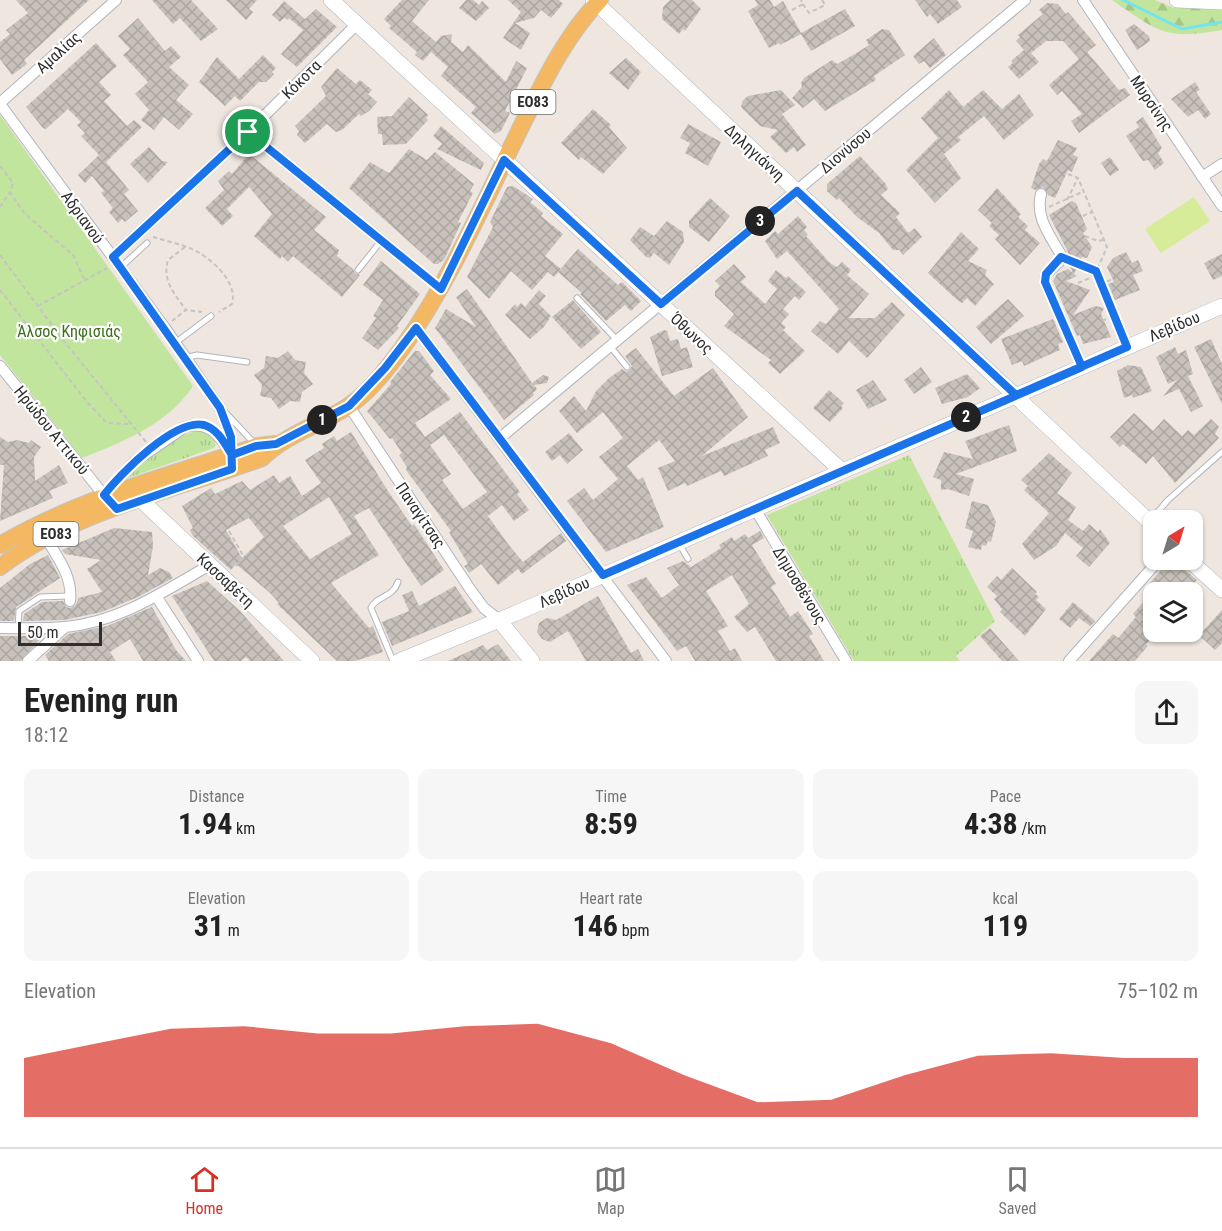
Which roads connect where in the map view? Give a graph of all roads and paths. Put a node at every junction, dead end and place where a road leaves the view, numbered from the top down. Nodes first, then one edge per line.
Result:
1 (116, 0) edge
2 (331, 0) edge
3 (801, 0) edge
4 (822, 0) edge
5 (1025, 0) edge
6 (1083, 0) edge
7 (1177, 0) edge
8 (597, 1) edge
9 (1222, 2) edge
10 (803, 4) junction
11 (792, 10) dead end
12 (357, 24) junction
13 (0, 104) edge
14 (248, 132) junction
15 (504, 160) junction
16 (1222, 164) edge
17 (0, 166) edge
18 (1068, 174) dead end
19 (1202, 177) junction
20 (1078, 178) junction
21 (797, 191) junction
22 (10, 192) junction
23 (1083, 192) junction
24 (1041, 194) dead end
25 (1067, 200) junction
26 (1222, 206) edge
27 (0, 207) edge
28 (1038, 212) junction
29 (1092, 212) junction
30 (1077, 219) dead end
31 (1084, 236) dead end
32 (144, 238) junction
33 (1104, 240) junction
34 (381, 241) junction
35 (185, 247) junction
36 (0, 255) edge
37 (1061, 257) junction
38 (117, 263) junction
39 (358, 270) dead end
40 (1096, 273) junction
41 (1111, 280) dead end
42 (85, 281) junction
43 (1078, 283) dead end
44 (441, 289) junction
45 (0, 290) edge
46 (577, 298) dead end
47 (661, 304) junction
48 (38, 306) junction
49 (1222, 306) edge
50 (186, 310) junction
51 (205, 313) dead end
52 (212, 315) joint
53 (1114, 316) junction
54 (1102, 321) dead end
55 (165, 328) junction
56 (416, 328) junction
57 (175, 343) junction
58 (614, 343) junction
59 (1130, 346) junction
60 (185, 358) junction
61 (247, 362) dead end
62 (0, 366) edge
63 (627, 367) dead end
64 (1082, 367) junction
65 (1016, 395) junction
66 (349, 406) junction
67 (220, 408) junction
68 (130, 424) junction
69 (142, 436) dead end
70 (500, 438) junction
71 (276, 444) junction
72 (256, 446) junction
73 (1222, 452) edge
74 (232, 462) junction
75 (842, 471) junction
76 (104, 495) junction
77 (141, 500) junction
78 (117, 509) junction
79 (755, 509) junction
80 (1161, 510) edge
81 (1143, 516) edge
82 (229, 531) dead end
83 (46, 538) junction
84 (678, 542) junction
85 (0, 545) edge
86 (688, 558) dead end
87 (210, 565) junction
88 (0, 567) edge
89 (1151, 570) edge
90 (1200, 570) edge
91 (603, 575) junction
92 (224, 578) junction
93 (398, 582) dead end
94 (1222, 590) edge
95 (156, 596) junction
96 (69, 598) joint
97 (499, 620) junction
98 (65, 627) junction
99 (0, 628) edge
100 (18, 628) junction
101 (28, 661) edge
102 (198, 661) edge
103 (312, 661) edge
104 (393, 661) edge
105 (399, 661) edge
106 (532, 661) edge
107 (666, 661) edge
108 (846, 661) edge
109 (1069, 661) edge

1 - 13 street, Αμαλίας
2 - 12 street, Όθωνος
3 - 10 path
4 - 10 path
5 - 21 street, Διονύσου
6 - 19 street, Μυρσίνης
7 - 9 street
8 - 15 main road, ΕΟ83
8 - 21 street, Δηληγιάννη
10 - 11 path
12 - 14 street, Κόκοτα
12 - 15 street, Όθωνος
13 - 38 street, Αδριανού
14 - 32 street, Κόκοτα
14 - 34 street
15 - 44 main road, ΕΟ83
15 - 47 street, Όθωνος
16 - 19 street
17 - 22 path
18 - 20 path
19 - 26 street, Μυρσίνης
20 - 23 path
20 - 25 path
21 - 47 street, Διονύσου
21 - 65 street, Δηληγιάννη
22 - 27 path
22 - 42 path
23 - 25 path
23 - 29 path
24 - 28 street
25 - 28 path
28 - 37 street
29 - 30 path
29 - 33 path
31 - 33 path
32 - 35 path
32 - 38 street, Κόκοτα
33 - 40 path
34 - 39 lane
34 - 44 street
35 - 50 path
35 - 52 path
36 - 48 path
37 - 40 path
37 - 64 street
38 - 42 path
38 - 55 street, Αδριανού
40 - 43 path
40 - 53 path
41 - 59 path
42 - 48 path
44 - 56 main road, ΕΟ83
45 - 68 path
46 - 58 lane
47 - 58 street, Διονύσου
47 - 75 street, Όθωνος
48 - 68 path
49 - 59 street, Λεβίδου
50 - 51 path
50 - 55 path
52 - 57 lane
53 - 54 path
53 - 59 path
55 - 57 street, Αδριανού
56 - 66 main road, ΕΟ83
56 - 70 street
57 - 60 street, Αδριανού
58 - 63 lane
58 - 70 street, Διονύσου
59 - 64 street, Λεβίδου
60 - 61 lane
60 - 67 street, Αδριανού
62 - 76 street, Ηρώδου Αττικού
64 - 65 street, Λεβίδου
65 - 75 street, Λεβίδου
65 - 81 street, Δηληγιάννη
66 - 71 main road, ΕΟ83
66 - 97 street, Παναγίτσας
67 - 72 lane
67 - 74 street, Αδριανού
68 - 69 path
70 - 91 street
71 - 72 main road, ΕΟ83
71 - 74 main road, ΕΟ83
72 - 74 main road, ΕΟ83
73 - 80 lane
74 - 76 main road, ΕΟ83
74 - 76 street
74 - 77 main road, ΕΟ83
75 - 79 street, Λεβίδου
76 - 78 street, Ηρώδου Αττικού
76 - 85 main road, ΕΟ83
77 - 78 main road, ΕΟ83
77 - 87 street, Κασσαβέτη
78 - 83 main road, ΕΟ83
79 - 84 street, Λεβίδου
79 - 108 street, Δημοσθένους
82 - 92 path
83 - 88 main road, ΕΟ83
83 - 96 street
84 - 86 lane
84 - 91 street, Λεβίδου
87 - 92 street, Κασσαβέτη
87 - 95 street
89 - 109 street
90 - 94 street
91 - 97 street, Λεβίδου
91 - 107 street
92 - 103 street, Κασσαβέτη
93 - 104 lane
95 - 98 street
95 - 102 street
96 - 100 lane
97 - 105 street, Λεβίδου
97 - 106 street
98 - 100 street
98 - 101 street
99 - 100 street

